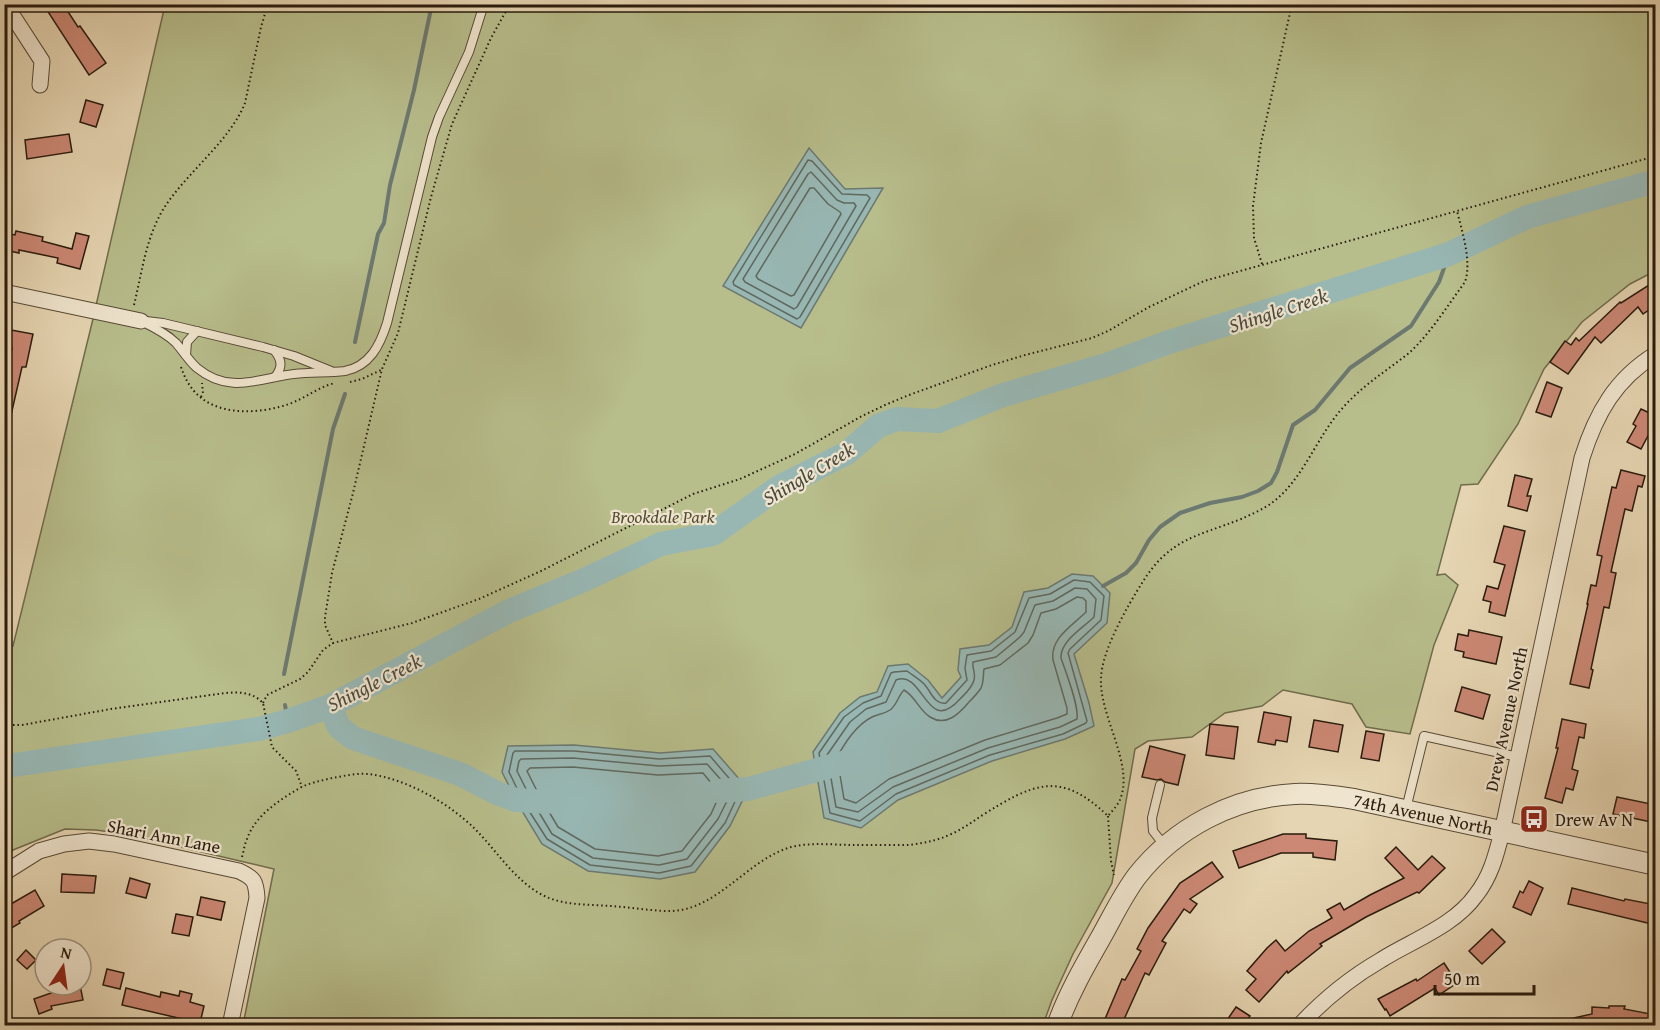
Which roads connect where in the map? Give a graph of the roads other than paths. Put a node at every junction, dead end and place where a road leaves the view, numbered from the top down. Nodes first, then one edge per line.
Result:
1 (5, 4) edge
2 (484, 4) edge
3 (40, 85) dead end
4 (4, 292) edge
5 (137, 316) junction
6 (197, 331) junction
7 (274, 350) junction
8 (1656, 354) edge
9 (186, 355) junction
10 (335, 372) junction
11 (275, 377) junction
12 (1518, 757) junction
13 (1160, 785) dead end
14 (1406, 810) junction
15 (1502, 832) junction
16 (1166, 847) junction
17 (1656, 865) edge
18 (4, 873) edge
19 (230, 1026) edge
20 (1057, 1026) edge
21 (1299, 1026) edge

1 - 3 street
2 - 10 lane
4 - 5 street
5 - 6 lane
5 - 9 lane
6 - 7 lane
6 - 9 lane
7 - 10 lane
7 - 11 lane
8 - 12 street, Drew Avenue North
9 - 11 lane
10 - 11 lane
12 - 14 lane
12 - 15 street, Drew Avenue North
13 - 16 lane
14 - 15 street, 74th Avenue North
14 - 16 street, 74th Avenue North
15 - 17 street, 74th Avenue North
15 - 21 street, Drew Avenue North
16 - 20 street, 74th Avenue North
18 - 19 street, Shari Ann Lane

